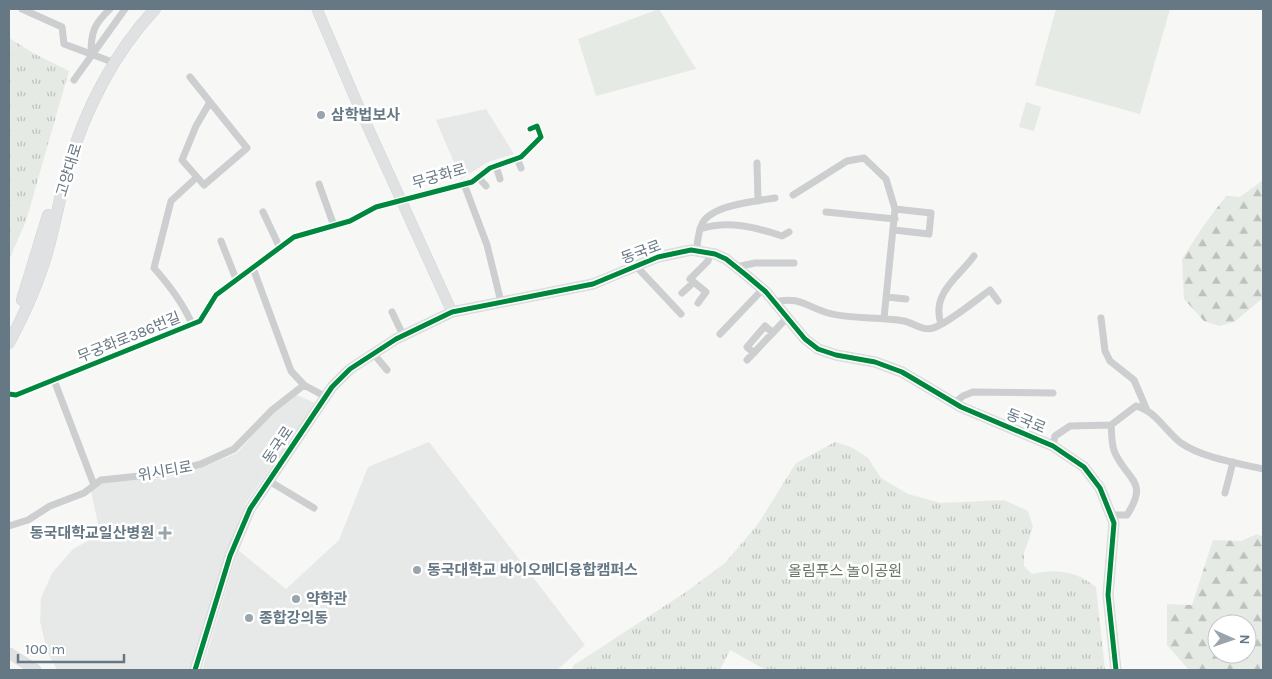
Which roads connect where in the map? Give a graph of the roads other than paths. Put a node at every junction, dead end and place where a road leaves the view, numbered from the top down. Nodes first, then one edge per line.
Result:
1 (22, 9) edge
2 (110, 9) edge
3 (125, 9) edge
4 (144, 9) edge
5 (155, 9) edge
6 (317, 9) edge
7 (91, 54) junction
8 (112, 62) junction
9 (190, 77) dead end
10 (74, 80) dead end
11 (210, 102) junction
12 (530, 129) dead end
13 (517, 158) junction
14 (757, 163) dead end
15 (496, 166) junction
16 (521, 168) dead end
17 (197, 177) junction
18 (478, 177) junction
19 (500, 179) dead end
20 (319, 184) dead end
21 (464, 184) junction
22 (486, 186) dead end
23 (793, 195) dead end
24 (775, 198) dead end
25 (402, 201) junction
26 (758, 201) junction
27 (896, 209) junction
28 (263, 212) dead end
29 (826, 212) dead end
30 (895, 219) junction
31 (334, 226) junction
32 (700, 229) junction
33 (894, 230) junction
34 (789, 232) dead end
35 (221, 241) dead end
36 (279, 246) junction
37 (696, 251) junction
38 (710, 253) junction
39 (974, 256) dead end
40 (794, 263) dead end
41 (636, 266) junction
42 (736, 267) junction
43 (253, 268) junction
44 (236, 279) junction
45 (694, 282) junction
46 (763, 289) junction
47 (682, 293) dead end
48 (887, 297) junction
49 (906, 299) dead end
50 (998, 301) dead end
51 (501, 302) junction
52 (698, 303) dead end
53 (777, 306) junction
54 (392, 312) dead end
55 (452, 312) junction
56 (681, 314) dead end
57 (884, 318) junction
58 (1101, 318) dead end
59 (783, 322) junction
60 (192, 324) junction
61 (941, 324) junction
62 (794, 326) junction
63 (9, 330) edge
64 (720, 334) dead end
65 (403, 335) junction
66 (9, 343) edge
67 (374, 353) junction
68 (747, 360) dead end
69 (386, 370) dead end
70 (54, 380) junction
71 (304, 385) junction
72 (1053, 393) dead end
73 (9, 394) edge
74 (326, 396) junction
75 (954, 403) junction
76 (1146, 408) junction
77 (1110, 425) junction
78 (1053, 446) junction
79 (1233, 462) junction
80 (1263, 469) edge
81 (269, 481) junction
82 (94, 485) junction
83 (1225, 493) dead end
84 (314, 508) dead end
85 (1112, 515) junction
86 (9, 526) edge
87 (9, 653) edge
88 (36, 670) edge
89 (195, 670) edge
90 (1116, 670) edge

1 - 7 street
2 - 7 street
3 - 7 street
4 - 8 main road, 고양대로
5 - 8 main road, 고양대로
6 - 25 street, 무궁화로
7 - 8 street
7 - 10 street
8 - 63 main road, 고양대로
8 - 66 main road, 고양대로
9 - 11 street
11 - 17 street
11 - 17 street
12 - 13 street, 무궁화로
13 - 15 street, 무궁화로
13 - 16 street
14 - 26 street
15 - 18 street, 무궁화로
15 - 19 street
17 - 60 street
18 - 21 street, 무궁화로
18 - 22 street
20 - 31 street
21 - 25 street, 무궁화로
21 - 51 street
23 - 27 street
24 - 26 street
25 - 31 street, 무궁화로386번길
25 - 55 street, 무궁화로
26 - 32 street
27 - 30 street
27 - 33 street
28 - 36 street
29 - 30 street
30 - 33 street
31 - 36 street, 무궁화로386번길
32 - 34 street
32 - 37 street
33 - 48 street
35 - 44 street
36 - 43 street, 무궁화로386번길
37 - 38 street, 동국로
37 - 41 street, 동국로
38 - 42 street, 동국로
38 - 45 street
39 - 61 street
40 - 42 street
41 - 51 street, 동국로
41 - 56 street
42 - 46 street, 동국로
43 - 44 street, 무궁화로386번길
43 - 71 street
44 - 60 street, 무궁화로386번길
45 - 47 street
45 - 52 street
46 - 53 street, 동국로
46 - 64 street
48 - 49 street
48 - 57 street
50 - 61 street
51 - 55 street, 동국로
53 - 57 street
53 - 59 street
53 - 62 street, 동국로
54 - 65 street
55 - 65 street, 동국로
57 - 61 street
58 - 76 street
59 - 62 street
59 - 68 street
60 - 70 street, 무궁화로386번길
62 - 75 street, 동국로
65 - 67 street, 동국로
67 - 69 street
67 - 74 street, 동국로
70 - 73 street, 무궁화로386번길
70 - 82 street
71 - 74 street
71 - 82 street, 위시티로
72 - 75 street
74 - 81 street, 동국로
75 - 78 street, 동국로
76 - 77 street
76 - 79 street
77 - 78 street
77 - 85 street
78 - 85 street, 동국로
79 - 80 street
79 - 83 street
81 - 84 street, 동국로
81 - 89 street, 동국로
82 - 86 street, 위시티로
85 - 90 street, 동국로
87 - 88 street

